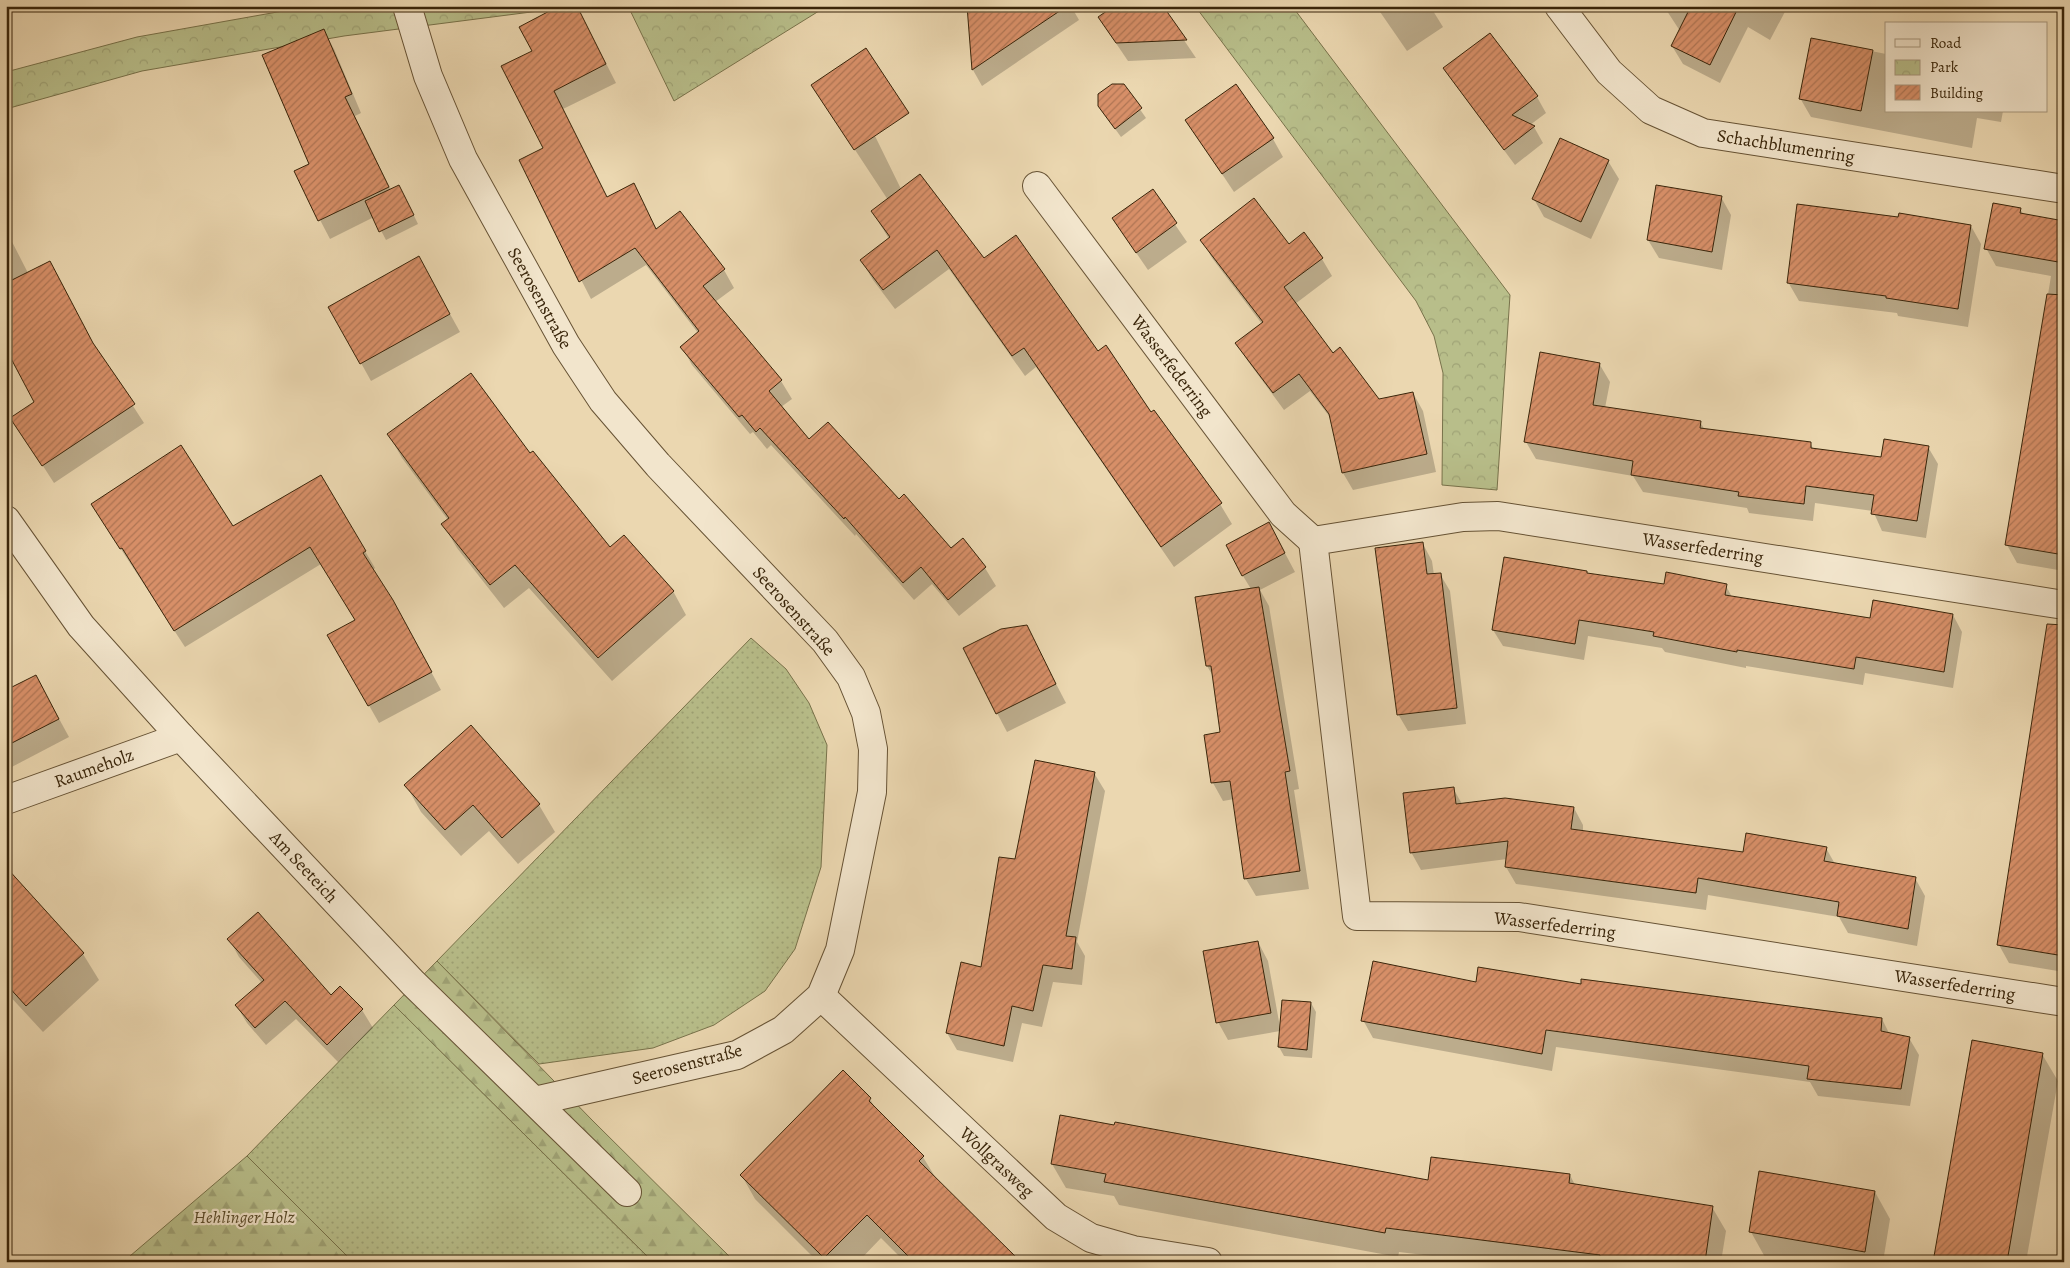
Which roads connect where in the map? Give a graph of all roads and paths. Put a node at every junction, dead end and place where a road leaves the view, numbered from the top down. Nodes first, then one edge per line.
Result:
1 (408, 6) edge
2 (1559, 6) edge
3 (1037, 186) dead end
4 (2064, 189) edge
5 (6, 520) edge
6 (1313, 541) junction
7 (2064, 605) edge
8 (181, 737) junction
9 (6, 800) edge
10 (821, 996) junction
11 (2064, 1002) edge
12 (535, 1101) junction
13 (627, 1192) dead end
14 (1208, 1262) edge

1 - 10 street, Seerosenstraße
2 - 4 street, Schachblumenring
3 - 6 street, Wasserfederring
5 - 8 street, Am Seeteich
6 - 7 street, Wasserfederring
6 - 11 street, Wasserfederring
8 - 9 street, Raumeholz
8 - 12 street, Am Seeteich
10 - 12 street, Seerosenstraße
10 - 14 street, Wollgrasweg
12 - 13 street, Am Seeteich

